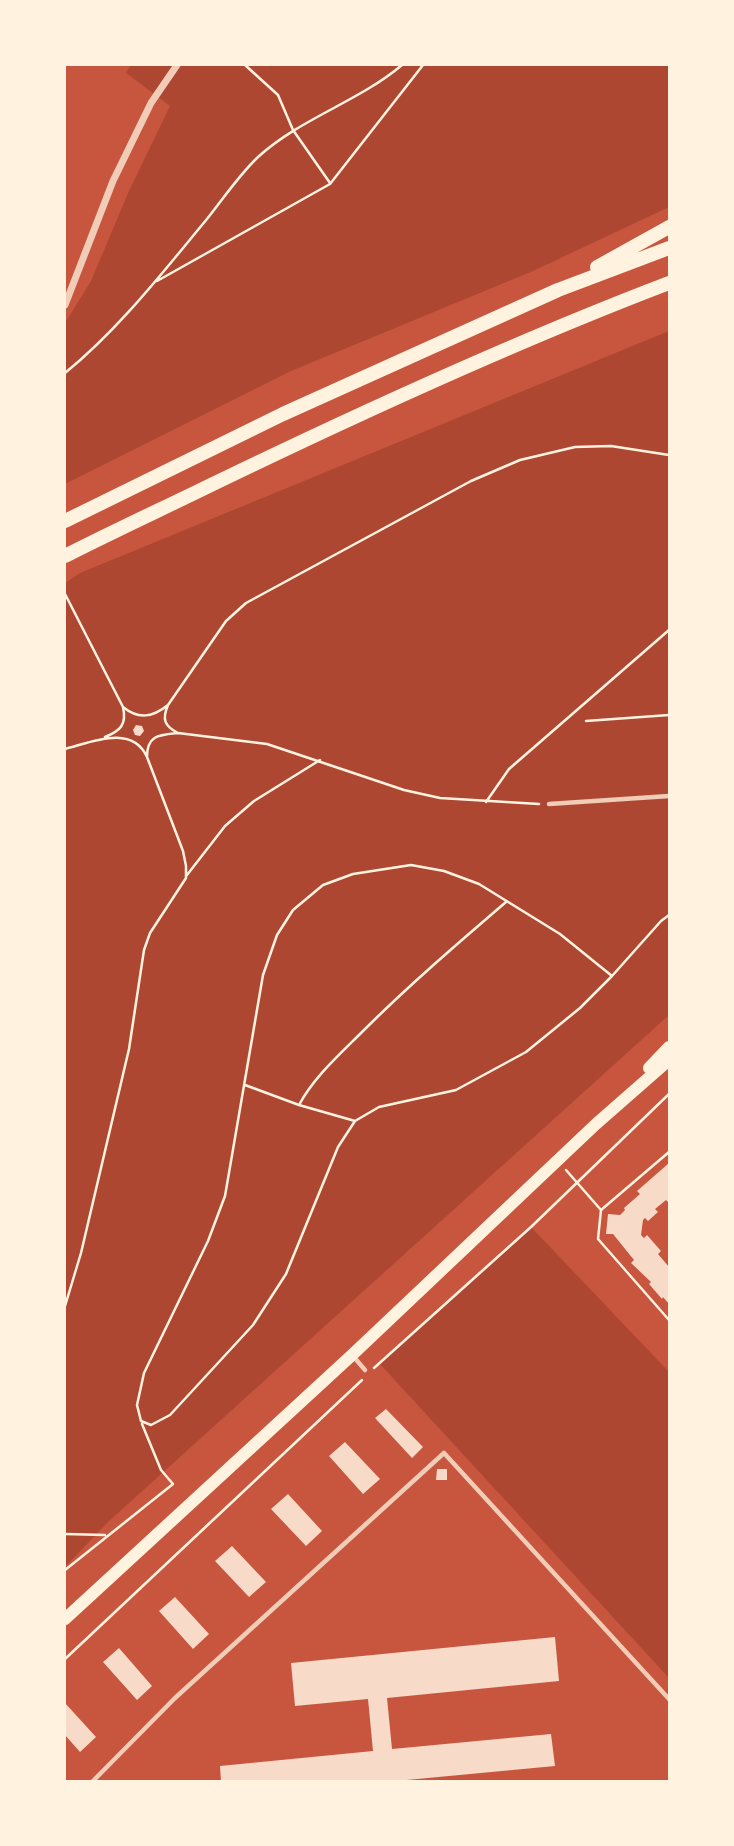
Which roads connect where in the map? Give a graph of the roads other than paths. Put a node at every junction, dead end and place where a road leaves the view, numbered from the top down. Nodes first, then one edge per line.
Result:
1 (177, 65) edge
2 (669, 227) edge
3 (669, 248) edge
4 (665, 285) edge
5 (558, 290) junction
6 (65, 305) edge
7 (65, 521) edge
8 (65, 556) edge
9 (669, 796) edge
10 (549, 804) road end
11 (669, 1047) edge
12 (669, 1060) edge
13 (596, 1124) junction
14 (352, 1355) junction
15 (365, 1370) dead end
16 (65, 1619) edge
17 (669, 1699) edge
18 (93, 1781) edge

1 - 6 street
2 - 5 highway
3 - 5 highway
4 - 8 highway
5 - 7 highway
9 - 10 lane
11 - 13 main road
12 - 13 main road
13 - 14 main road
14 - 15 lane
14 - 16 main road
17 - 18 lane

